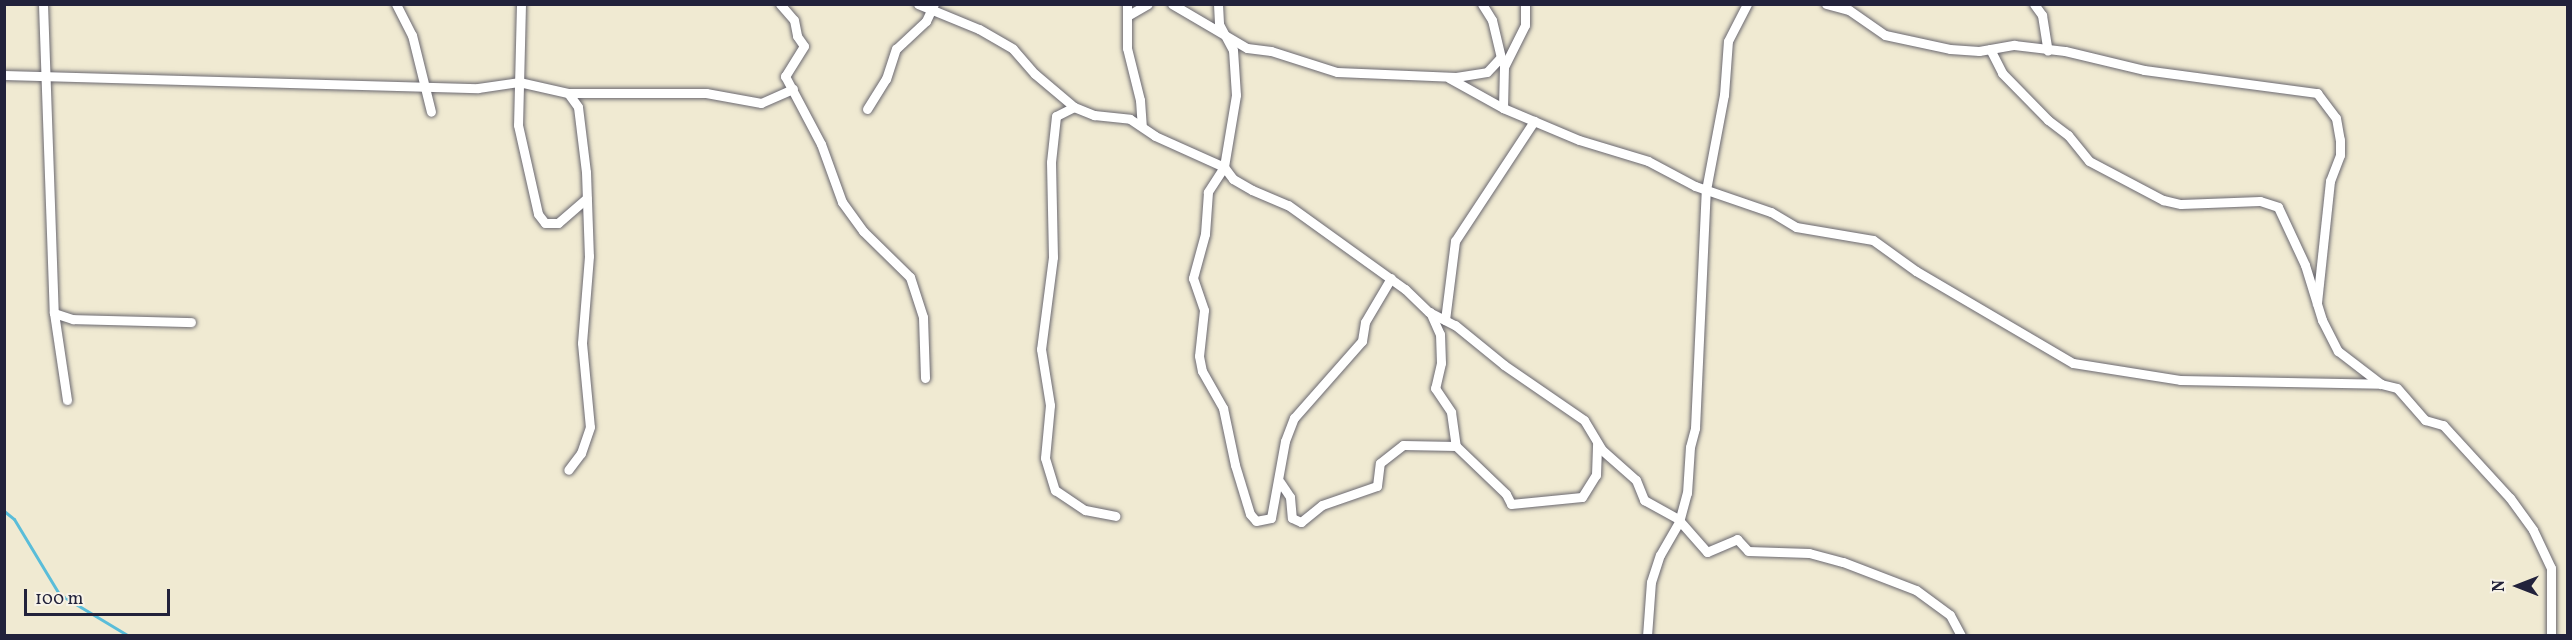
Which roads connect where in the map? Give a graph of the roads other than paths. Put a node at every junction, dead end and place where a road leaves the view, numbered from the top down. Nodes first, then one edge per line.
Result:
1 (43, 4) edge
2 (396, 4) edge
3 (521, 4) edge
4 (780, 4) edge
5 (918, 4) edge
6 (1127, 4) edge
7 (1148, 4) edge
8 (1172, 4) edge
9 (1218, 4) edge
10 (1482, 4) edge
11 (1525, 4) edge
12 (1747, 4) edge
13 (1826, 4) edge
14 (2034, 4) edge
15 (934, 8) edge
16 (1127, 16) junction
17 (1223, 33) junction
18 (1990, 50) junction
19 (2048, 51) junction
20 (1502, 63) junction
21 (4, 75) edge
22 (1447, 76) junction
23 (45, 77) junction
24 (519, 82) junction
25 (426, 87) junction
26 (793, 89) junction
27 (568, 93) junction
28 (1074, 107) junction
29 (1503, 108) junction
30 (867, 109) dead end
31 (431, 112) dead end
32 (1534, 121) junction
33 (1142, 126) junction
34 (1224, 167) junction
35 (1706, 190) junction
36 (586, 198) junction
37 (1391, 278) junction
38 (2317, 303) junction
39 (1430, 312) junction
40 (54, 313) junction
41 (1445, 320) junction
42 (191, 322) dead end
43 (925, 378) dead end
44 (2381, 384) junction
45 (67, 400) dead end
46 (1597, 443) junction
47 (1455, 446) junction
48 (568, 471) dead end
49 (1280, 482) junction
50 (1115, 516) dead end
51 (1679, 522) junction
52 (1647, 636) edge
53 (1961, 636) edge
54 (2551, 636) edge

1 - 23 street
2 - 25 street
3 - 24 street
4 - 26 street
5 - 15 street
6 - 16 street
7 - 16 street
8 - 17 street
9 - 17 street
10 - 20 street
11 - 20 street
12 - 35 street
13 - 18 street
14 - 19 street
15 - 28 street
15 - 30 street
16 - 33 street
17 - 22 street
17 - 34 street
18 - 19 street
18 - 38 street
19 - 38 street
20 - 22 street
20 - 29 street
21 - 23 street
22 - 29 street
23 - 25 street
23 - 40 street
24 - 25 street
24 - 27 street
24 - 36 street
25 - 31 street
26 - 27 street
26 - 43 street
27 - 36 street
28 - 33 street
28 - 50 street
29 - 32 street
32 - 35 street
32 - 41 street
33 - 34 street
34 - 37 street
34 - 49 street
35 - 44 street
35 - 51 street
36 - 48 street
37 - 39 street
37 - 49 street
38 - 44 street
39 - 41 street
39 - 47 street
40 - 42 street
40 - 45 street
41 - 46 street
44 - 54 street
46 - 47 street
46 - 51 street
47 - 49 street
51 - 52 street
51 - 53 street

